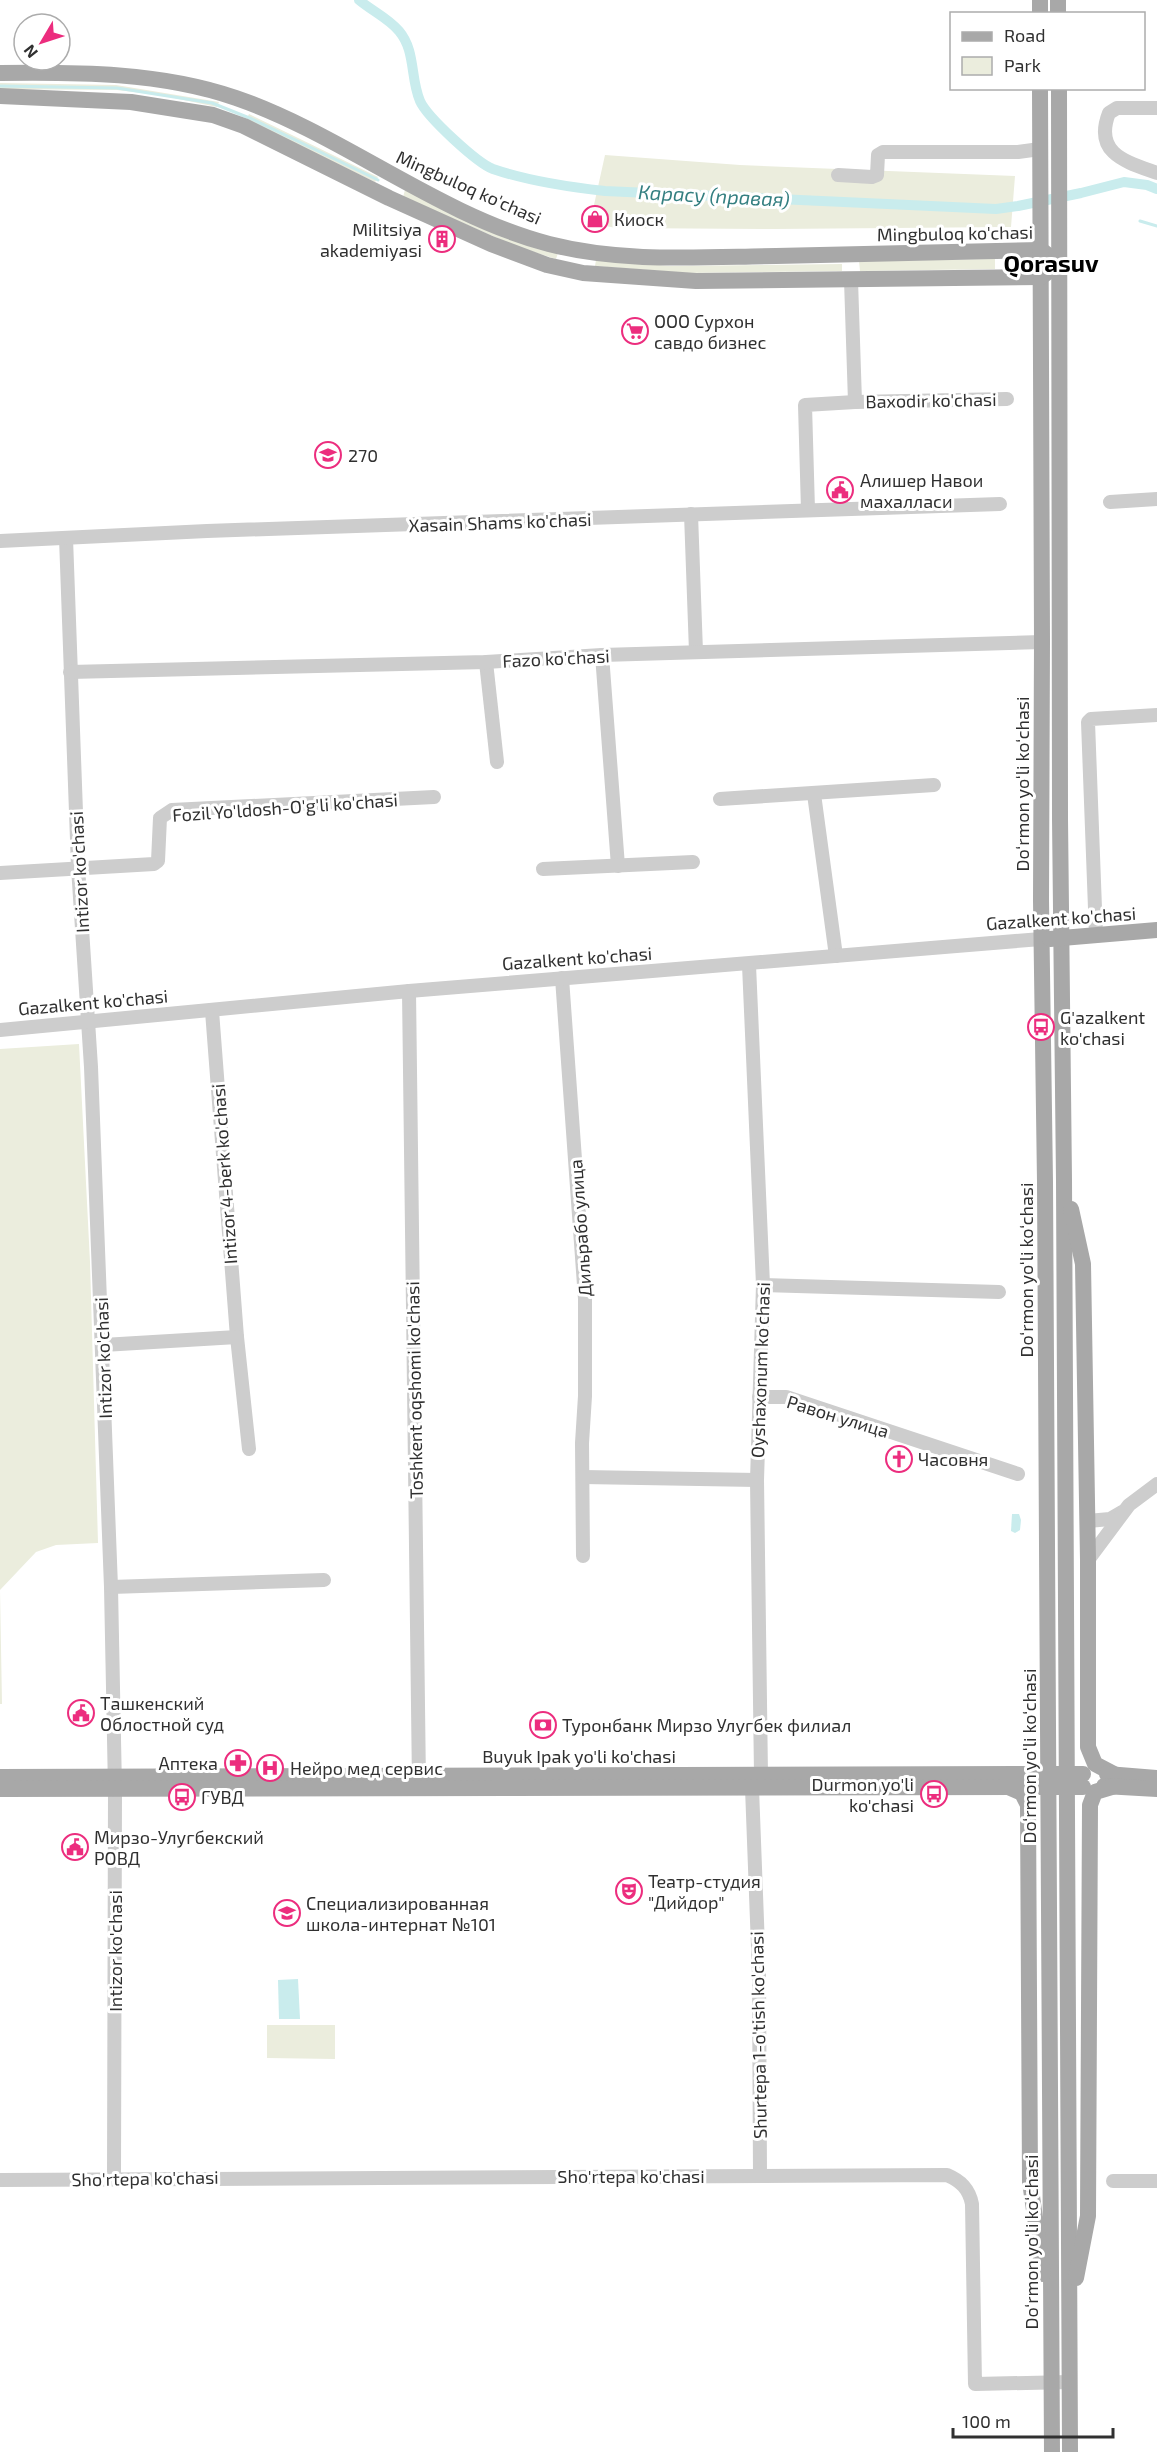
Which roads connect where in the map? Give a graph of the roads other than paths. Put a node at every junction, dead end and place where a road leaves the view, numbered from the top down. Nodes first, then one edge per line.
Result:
1 (0, 73) edge
2 (1040, 90) edge
3 (1059, 90) edge
4 (0, 96) edge
5 (1157, 108) edge
6 (1040, 149) junction
7 (1157, 173) edge
8 (838, 175) dead end
9 (398, 178) junction
10 (389, 198) junction
11 (577, 249) junction
12 (1041, 250) junction
13 (851, 254) junction
14 (1060, 263) junction
15 (573, 271) junction
16 (1041, 278) junction
17 (851, 280) junction
18 (1007, 399) dead end
19 (855, 402) junction
20 (1157, 499) edge
21 (1110, 502) dead end
22 (1000, 504) dead end
23 (808, 510) junction
24 (691, 514) junction
25 (66, 538) junction
26 (0, 541) edge
27 (1042, 642) junction
28 (696, 652) junction
29 (602, 655) junction
30 (486, 662) junction
31 (70, 672) junction
32 (1157, 715) edge
33 (497, 762) dead end
34 (934, 785) dead end
35 (814, 794) junction
36 (434, 797) dead end
37 (720, 800) dead end
38 (693, 862) dead end
39 (618, 866) junction
40 (78, 867) junction
41 (543, 869) dead end
42 (0, 873) edge
43 (1157, 930) edge
44 (1096, 935) junction
45 (1061, 938) junction
46 (1041, 939) junction
47 (836, 956) junction
48 (749, 965) junction
49 (562, 978) junction
50 (409, 991) junction
51 (212, 1011) junction
52 (89, 1023) junction
53 (0, 1030) edge
54 (1064, 1180) junction
55 (763, 1285) junction
56 (999, 1292) dead end
57 (237, 1336) junction
58 (102, 1345) junction
59 (759, 1397) junction
60 (249, 1449) dead end
61 (1018, 1474) dead end
62 (583, 1477) junction
63 (757, 1479) junction
64 (1157, 1484) edge
65 (1124, 1511) junction
66 (1088, 1521) junction
67 (583, 1556) dead end
68 (1088, 1560) junction
69 (324, 1580) dead end
70 (111, 1587) junction
71 (0, 1778) edge
72 (1157, 1778) edge
73 (1037, 1780) junction
74 (756, 1781) junction
75 (1116, 1781) junction
76 (419, 1782) junction
77 (115, 1783) junction
78 (1007, 1787) junction
79 (1157, 1789) edge
80 (0, 1790) edge
81 (760, 2175) junction
82 (114, 2178) junction
83 (0, 2180) edge
84 (1113, 2181) dead end
85 (1157, 2181) edge
86 (1051, 2317) junction
87 (1069, 2317) junction
88 (1069, 2382) junction
89 (1052, 2383) junction
90 (1052, 2452) edge
91 (1070, 2452) edge

1 - 9 main road, Mingbuloq ko'chasi
2 - 6 main road, Do‘rmon yo‘li ko‘chasi
3 - 14 main road, Do‘rmon yo‘li ko‘chasi
4 - 10 main road
5 - 7 street
6 - 8 street
6 - 12 main road, Do‘rmon yo‘li ko‘chasi
9 - 10 main road
9 - 11 main road, Mingbuloq ko'chasi
10 - 15 main road
11 - 13 main road, Mingbuloq ko'chasi
11 - 15 main road
12 - 13 main road, Mingbuloq ko'chasi
12 - 14 main road, Mingbuloq ko'chasi
12 - 16 main road, Do‘rmon yo‘li ko‘chasi
13 - 17 main road
14 - 16 main road
14 - 45 main road, Do‘rmon yo‘li ko‘chasi
15 - 17 main road
16 - 17 main road
16 - 27 main road, Do‘rmon yo‘li ko‘chasi
17 - 19 street
18 - 19 street, Baxodir ko'chasi
19 - 23 street, Baxodir ko'chasi
20 - 21 street
22 - 23 street, Xasain Shams ko'chasi
23 - 24 street, Xasain Shams ko'chasi
24 - 25 street, Xasain Shams ko'chasi
24 - 28 street
25 - 26 street, Xasain Shams ko'chasi
25 - 31 street, Intizor ko'chasi
27 - 28 street, Fazo ko'chasi
27 - 46 main road, Do‘rmon yo‘li ko‘chasi
28 - 29 street, Fazo ko'chasi
29 - 30 street, Fazo ko'chasi
29 - 39 street
30 - 31 street, Fazo ko'chasi
30 - 33 street
31 - 40 street, Intizor ko'chasi
32 - 44 street
34 - 35 street
35 - 37 street
35 - 47 street
36 - 40 street, Fozil Yo'ldosh-O'g'li ko'chasi
38 - 39 street
39 - 41 street
40 - 42 street, Fozil Yo'ldosh-O'g'li ko'chasi
40 - 52 street, Intizor ko'chasi
43 - 44 main road, Gazalkent ko'chasi
44 - 45 main road, Gazalkent ko'chasi
45 - 46 main road, Gazalkent ko'chasi
45 - 54 main road, Do‘rmon yo‘li ko‘chasi
46 - 47 street, Gazalkent ko'chasi
46 - 86 main road, Do‘rmon yo‘li ko‘chasi
47 - 48 street, Gazalkent ko'chasi
48 - 49 street, Gazalkent ko'chasi
48 - 55 street, Oyshaxonum ko'chasi
49 - 50 street, Gazalkent ko'chasi
49 - 62 street, Дильрабо улица
50 - 51 street, Gazalkent ko'chasi
50 - 76 street, Toshkent oqshomi ko'chasi
51 - 52 street, Gazalkent ko'chasi
51 - 57 street, Intizor 4-berk ko'chasi
52 - 53 street, Gazalkent ko'chasi
52 - 58 street, Intizor ko'chasi
54 - 66 main road
54 - 87 main road, Do‘rmon yo‘li ko‘chasi
55 - 56 street
55 - 59 street, Oyshaxonum ko'chasi
57 - 58 street
57 - 60 street, Intizor 4-berk ko'chasi
58 - 70 street, Intizor ko'chasi
59 - 61 street, Равон улица
59 - 63 street, Oyshaxonum ko'chasi
62 - 63 street
62 - 67 street, Дильрабо улица
63 - 74 street, Oyshaxonum ko'chasi
64 - 65 street
65 - 66 street
65 - 68 street
66 - 68 main road
68 - 75 main road
69 - 70 street
70 - 77 street, Intizor ko'chasi
71 - 77 main road, Buyuk Ipak yo'li ko'chasi
72 - 75 main road, Buyuk Ipak yo'li ko'chasi
73 - 74 main road, Buyuk Ipak yo'li ko'chasi
73 - 75 main road, Buyuk Ipak yo'li ko'chasi, bridge
73 - 78 main road, Buyuk Ipak yo'li ko'chasi
74 - 76 main road, Buyuk Ipak yo'li ko'chasi
74 - 78 main road, Buyuk Ipak yo'li ko'chasi
74 - 81 street, Shurtepa 1-o'tish ko'chasi
75 - 79 main road, Buyuk Ipak yo'li ko'chasi
75 - 87 main road
76 - 77 main road, Buyuk Ipak yo'li ko'chasi
77 - 80 main road, Buyuk Ipak yo'li ko'chasi
77 - 82 street, Intizor ko'chasi
78 - 86 main road
81 - 82 street, Sho'rtepa ko'chasi
81 - 89 street, Sho'rtepa ko'chasi
82 - 83 street, Sho'rtepa ko'chasi
84 - 85 street
86 - 89 main road, Do‘rmon yo‘li ko‘chasi
87 - 88 main road, Do‘rmon yo‘li ko‘chasi
88 - 89 street, Sho'rtepa ko'chasi
88 - 91 main road, Do‘rmon yo‘li ko‘chasi
89 - 90 main road, Do‘rmon yo‘li ko‘chasi

